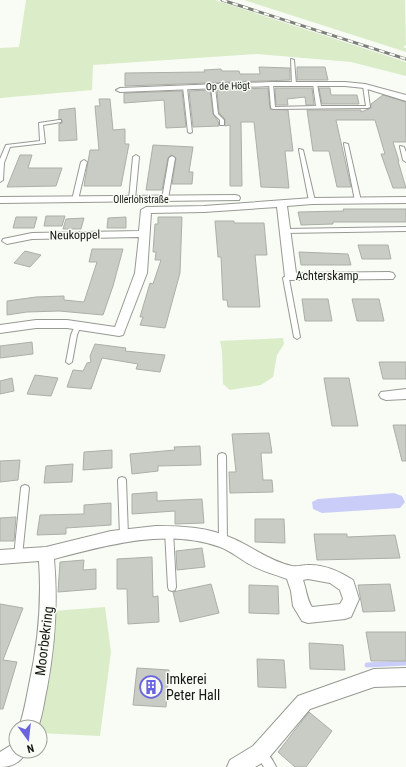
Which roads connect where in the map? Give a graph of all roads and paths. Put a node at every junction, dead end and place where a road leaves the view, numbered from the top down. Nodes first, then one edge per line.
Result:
1 (292, 60) dead end
2 (271, 84) junction
3 (294, 84) junction
4 (315, 84) junction
5 (365, 86) junction
6 (213, 87) junction
7 (185, 88) junction
8 (120, 90) dead end
9 (406, 98) edge
10 (319, 107) junction
11 (59, 121) dead end
12 (222, 124) dead end
13 (190, 132) dead end
14 (346, 144) dead end
15 (402, 147) dead end
16 (301, 150) dead end
17 (136, 156) dead end
18 (172, 158) dead end
19 (406, 160) edge
20 (84, 162) dead end
21 (0, 180) edge
22 (132, 199) junction
23 (166, 199) junction
24 (0, 200) edge
25 (75, 200) junction
26 (406, 200) edge
27 (312, 201) junction
28 (358, 201) junction
29 (282, 203) junction
30 (406, 229) edge
31 (285, 231) junction
32 (144, 234) junction
33 (7, 241) dead end
34 (389, 276) dead end
35 (291, 277) junction
36 (78, 325) junction
37 (0, 329) edge
38 (297, 337) dead end
39 (69, 362) dead end
40 (406, 394) edge
41 (386, 395) dead end
42 (222, 456) dead end
43 (122, 480) dead end
44 (25, 488) dead end
45 (169, 531) junction
46 (124, 536) junction
47 (223, 541) junction
48 (46, 554) junction
49 (18, 556) junction
50 (0, 557) edge
51 (293, 574) dead end
52 (172, 587) dead end
53 (406, 677) edge
54 (30, 719) edge
55 (8, 758) edge
56 (265, 760) edge
57 (0, 764) edge
58 (237, 767) edge

1 - 3 lane
2 - 3 street, Op de Högt
2 - 6 street, Op de Högt
2 - 10 lane
3 - 4 street, Op de Högt
4 - 5 street, Op de Högt
4 - 10 lane
5 - 9 street, Op de Högt
5 - 10 lane
6 - 7 street, Op de Högt
6 - 12 lane
7 - 8 street, Op de Högt
7 - 13 lane
11 - 21 lane
14 - 28 lane
15 - 19 lane
16 - 27 lane
17 - 22 lane
18 - 23 lane
20 - 25 lane
22 - 23 street, Ollerlohstraße
22 - 25 street, Ollerlohstraße
23 - 29 street, Ollerlohstraße
24 - 25 street, Ollerlohstraße
26 - 28 street, Ollerlohstraße
27 - 28 street, Ollerlohstraße
27 - 29 street, Ollerlohstraße
29 - 31 street, Achterskamp
29 - 32 street, Ollerlohstraße
30 - 31 lane
31 - 35 street, Achterskamp
32 - 33 street, Neukoppel
32 - 36 street
34 - 35 street, Achterskamp
35 - 38 lane
36 - 37 street
36 - 39 lane
40 - 41 street
42 - 47 lane
43 - 46 lane
44 - 49 lane
45 - 46 street
45 - 47 street
45 - 52 lane
46 - 48 street
47 - 51 street
48 - 49 street
48 - 54 street, Moorbekring
49 - 50 street
53 - 56 street
55 - 57 street
56 - 58 street

